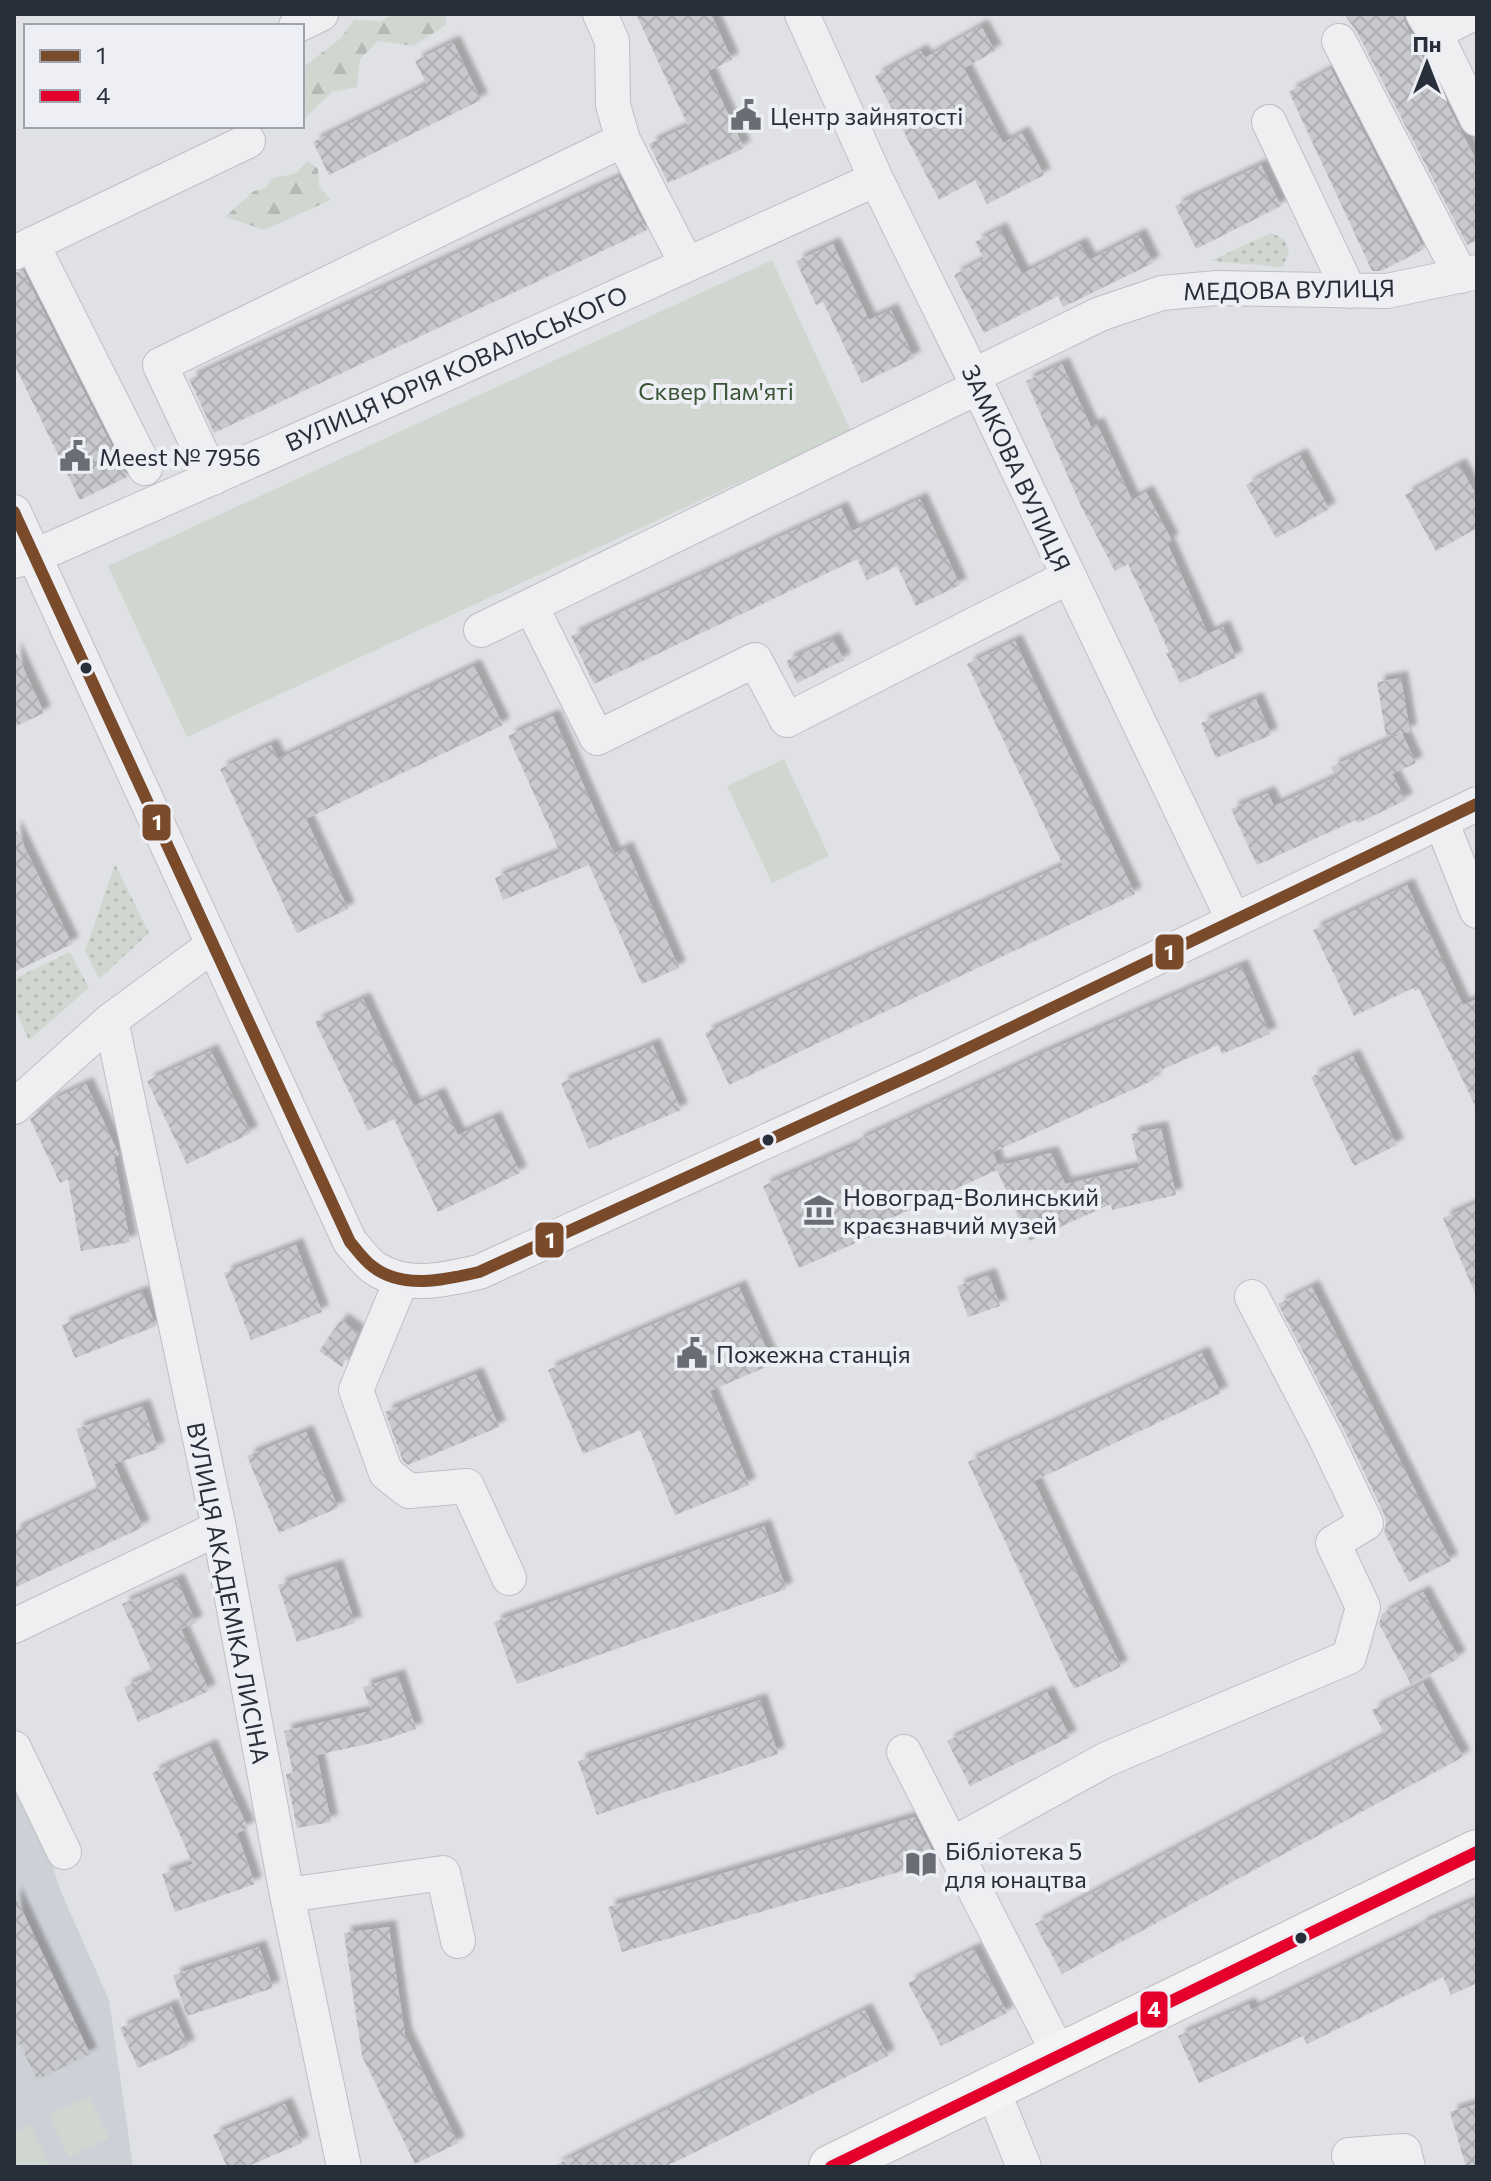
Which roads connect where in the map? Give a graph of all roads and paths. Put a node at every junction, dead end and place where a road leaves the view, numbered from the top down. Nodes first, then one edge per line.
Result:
1 (321, 14) edge
2 (600, 14) edge
3 (802, 14) edge
4 (1472, 14) edge
5 (300, 24) edge
6 (1429, 24) edge
7 (1339, 41) dead end
8 (1470, 83) edge
9 (1477, 119) edge
10 (1269, 122) dead end
11 (623, 140) junction
12 (248, 141) dead end
13 (876, 179) junction
14 (23, 249) edge
15 (686, 263) junction
16 (1469, 274) edge
17 (1349, 291) junction
18 (976, 381) junction
19 (145, 468) dead end
20 (213, 478) junction
21 (14, 512) edge
22 (25, 559) edge
23 (1068, 577) junction
24 (531, 606) junction
25 (481, 630) dead end
26 (1477, 804) edge
27 (1441, 821) junction
28 (1477, 911) edge
29 (1234, 921) junction
30 (212, 946) junction
31 (111, 1020) junction
32 (14, 1107) edge
33 (401, 1281) junction
34 (1252, 1297) dead end
35 (219, 1528) junction
36 (509, 1578) dead end
37 (14, 1626) edge
38 (14, 1748) edge
39 (904, 1752) dead end
40 (951, 1845) junction
41 (64, 1852) dead end
42 (1477, 1852) edge
43 (287, 1895) junction
44 (458, 1941) dead end
45 (1060, 2056) junction
46 (992, 2088) junction
47 (1349, 2155) dead end
48 (344, 2167) edge
49 (831, 2167) edge
50 (1040, 2167) edge
51 (1408, 2167) edge

1 - 5 street
2 - 11 street
3 - 13 street, ЗАМКОВА ВУЛИЦЯ
4 - 6 street
6 - 8 street
7 - 16 street
8 - 9 street
10 - 17 street
11 - 15 street
11 - 20 street
12 - 14 street
13 - 15 street, ВУЛИЦЯ ЮРІЯ КОВАЛЬСЬКОГО
13 - 18 street, ЗАМКОВА ВУЛИЦЯ
14 - 19 street
15 - 20 street, ВУЛИЦЯ ЮРІЯ КОВАЛЬСЬКОГО
16 - 17 street, МЕДОВА ВУЛИЦЯ
17 - 18 street, МЕДОВА ВУЛИЦЯ
18 - 23 street, ЗАМКОВА ВУЛИЦЯ
18 - 24 street, МЕДОВА ВУЛИЦЯ
20 - 22 street, ВУЛИЦЯ ЮРІЯ КОВАЛЬСЬКОГО
21 - 22 street
22 - 30 street
23 - 24 street
23 - 29 street, ЗАМКОВА ВУЛИЦЯ
24 - 25 street, МЕДОВА ВУЛИЦЯ
26 - 27 street
27 - 28 street
27 - 29 street
29 - 33 street
30 - 31 street
30 - 33 street
31 - 32 street
31 - 35 street, ВУЛИЦЯ АКАДЕМІКА ЛИСІНА
33 - 36 street
34 - 40 street
35 - 37 street
35 - 43 street, ВУЛИЦЯ АКАДЕМІКА ЛИСІНА
38 - 41 street
39 - 40 street
40 - 45 street
42 - 45 main road
43 - 44 street
43 - 48 street, ВУЛИЦЯ АКАДЕМІКА ЛИСІНА
45 - 46 main road
46 - 49 main road
46 - 50 street
47 - 51 street

